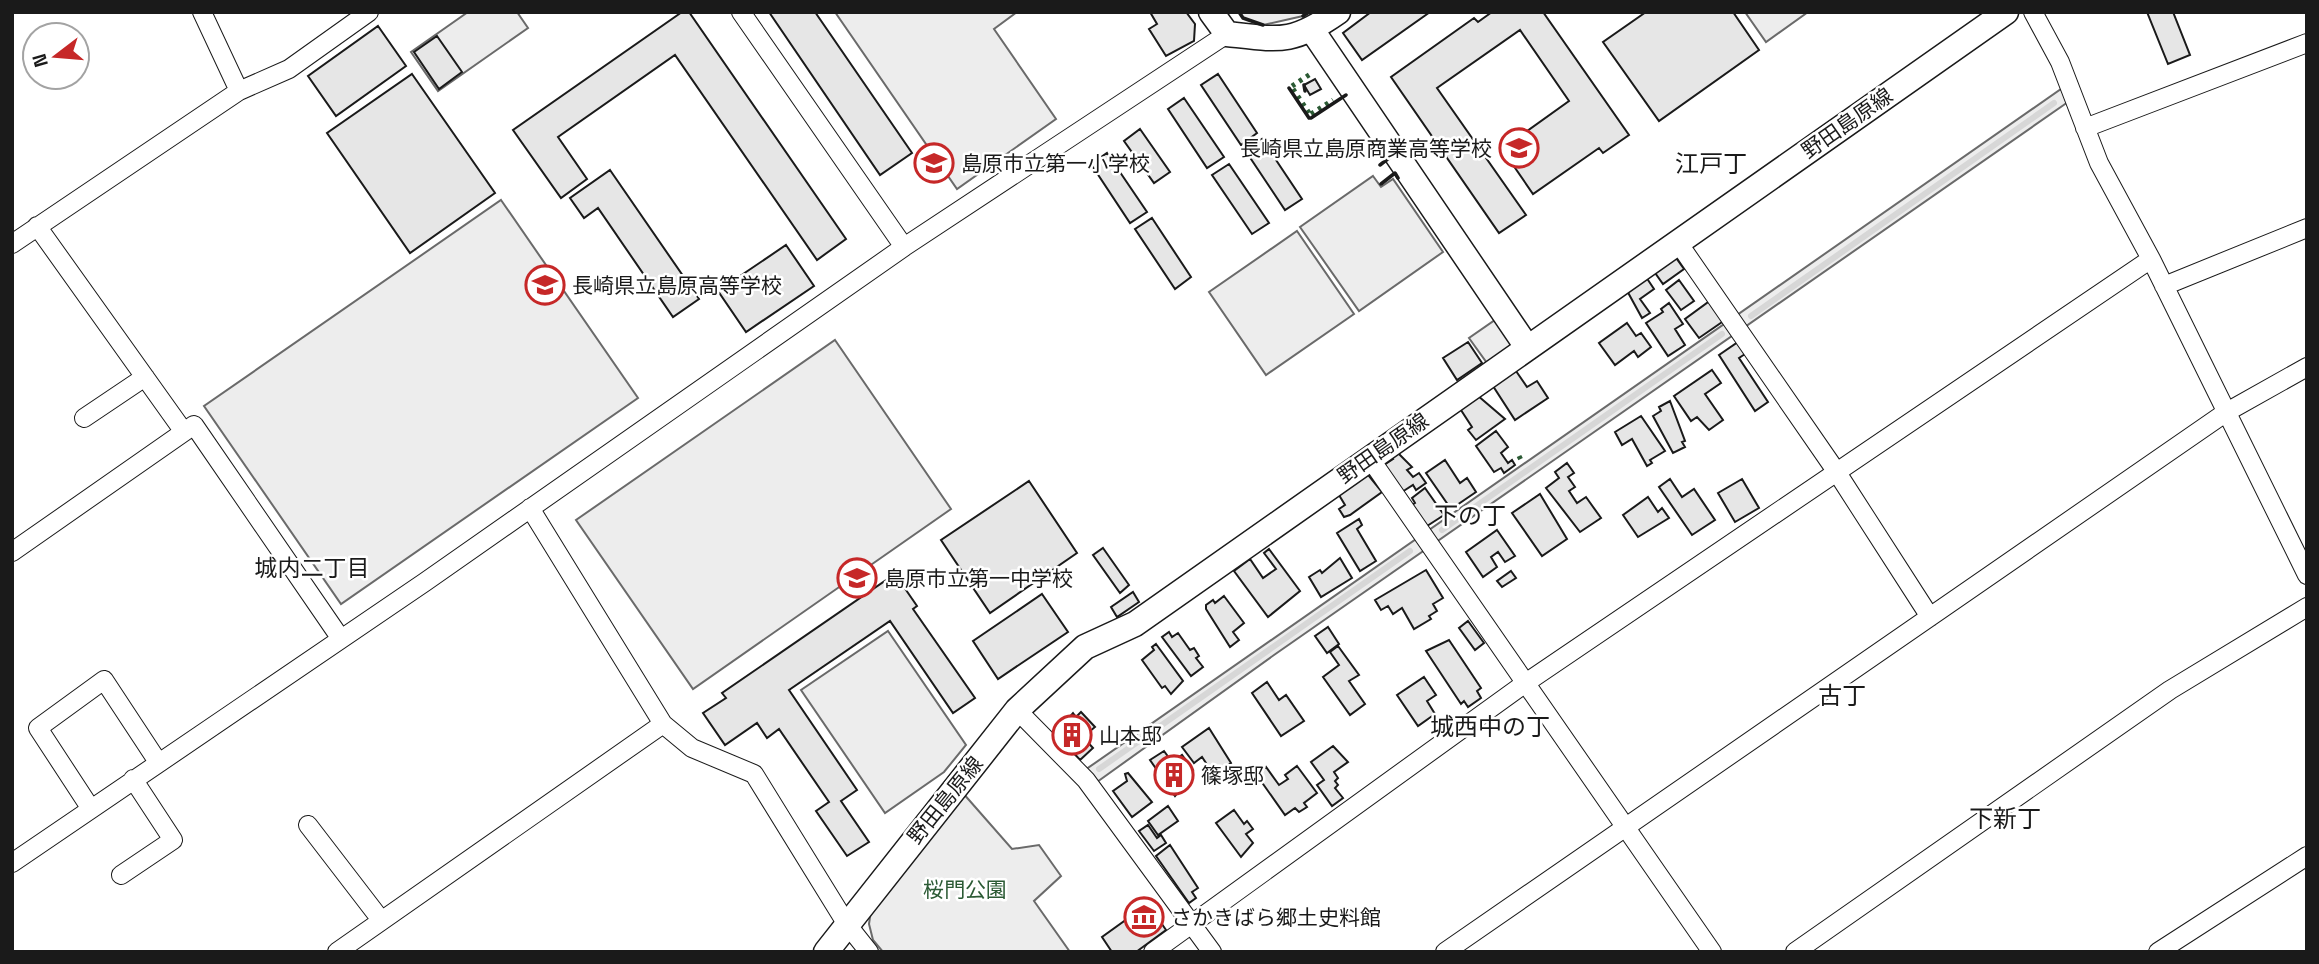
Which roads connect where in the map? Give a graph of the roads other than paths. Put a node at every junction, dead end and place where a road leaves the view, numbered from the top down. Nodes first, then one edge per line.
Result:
1 (202, 12) edge
2 (369, 12) edge
3 (741, 12) edge
4 (1211, 12) edge
5 (1338, 12) edge
6 (2006, 12) edge
7 (2033, 12) edge
8 (1312, 30) junction
9 (1227, 34) junction
10 (2307, 43) edge
11 (239, 91) junction
12 (2085, 128) junction
13 (37, 226) junction
14 (2307, 228) edge
15 (1678, 241) junction
16 (12, 244) edge
17 (904, 247) junction
18 (2151, 259) junction
19 (2164, 286) junction
20 (1527, 347) junction
21 (2307, 368) edge
22 (145, 377) junction
23 (2225, 413) junction
24 (85, 418) dead end
25 (184, 432) junction
26 (1369, 457) junction
27 (1836, 471) junction
28 (530, 508) junction
29 (12, 552) edge
30 (2307, 575) edge
31 (2307, 607) edge
32 (1930, 617) junction
33 (341, 639) junction
34 (1524, 684) junction
35 (1017, 710) junction
36 (663, 724) junction
37 (158, 762) junction
38 (133, 779) junction
39 (91, 809) junction
40 (307, 824) dead end
41 (1625, 827) junction
42 (2307, 856) edge
43 (12, 863) edge
44 (121, 875) dead end
45 (382, 920) junction
46 (846, 923) junction
47 (1192, 923) junction
48 (337, 952) edge
49 (826, 952) edge
50 (869, 952) edge
51 (1153, 952) edge
52 (1212, 952) edge
53 (1445, 952) edge
54 (1712, 952) edge
55 (1795, 952) edge
56 (2158, 952) edge

1 - 11 street
2 - 11 street
3 - 17 street
4 - 9 main road
5 - 8 main road
6 - 15 main road, 野田島原線
7 - 12 street
8 - 9 main road
8 - 20 main road
9 - 17 street
10 - 12 street
11 - 13 street
12 - 18 street
13 - 16 street
13 - 22 street
14 - 19 street
15 - 20 main road, 野田島原線
15 - 27 street
17 - 28 street
18 - 19 street
18 - 27 street
19 - 23 street
20 - 26 main road, 野田島原線
21 - 23 street
22 - 24 street
22 - 25 street
23 - 30 street
23 - 32 street
25 - 29 street
25 - 33 street
26 - 34 street
26 - 35 main road, 野田島原線
27 - 32 street
27 - 34 street
28 - 33 street
28 - 36 street
31 - 55 street
32 - 41 street
33 - 37 street
34 - 41 street
34 - 47 street
35 - 46 main road, 野田島原線
35 - 47 street
36 - 45 street
36 - 46 street
37 - 38 street
37 - 39 street
38 - 39 street
38 - 44 street
39 - 43 street
40 - 45 street
41 - 53 street
41 - 54 street
42 - 56 street
45 - 48 street
46 - 49 main road, 野田島原線
46 - 50 street
47 - 51 street
47 - 52 street

